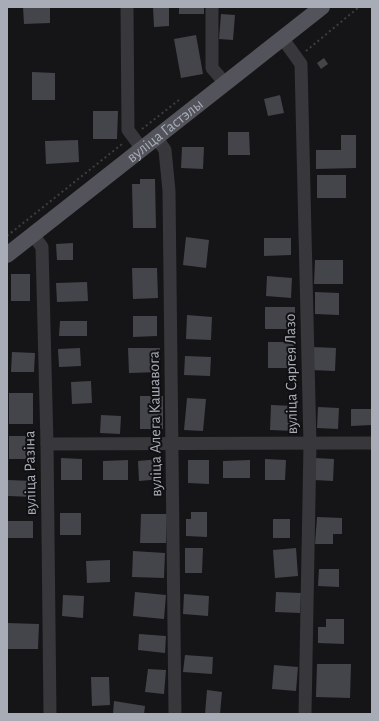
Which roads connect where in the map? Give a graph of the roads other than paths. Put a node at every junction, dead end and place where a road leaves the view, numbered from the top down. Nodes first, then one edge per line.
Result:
1 (127, 7) edge
2 (212, 7) edge
3 (322, 7) edge
4 (283, 39) junction
5 (225, 83) junction
6 (156, 137) junction
7 (142, 149) junction
8 (33, 235) junction
9 (7, 255) edge
10 (372, 443) edge
11 (47, 444) junction
12 (172, 444) junction
13 (310, 444) junction
14 (50, 714) edge
15 (175, 714) edge
16 (305, 714) edge

1 - 7 street
2 - 5 street
3 - 4 main road, вуліца Гастэлы
4 - 5 main road, вуліца Гастэлы
4 - 13 street, вуліца Сяргея Лазо
5 - 6 main road, вуліца Гастэлы
6 - 7 main road, вуліца Гастэлы
6 - 12 street, вуліца Алега Кашавога
7 - 8 main road, вуліца Гастэлы
8 - 9 main road, вуліца Гастэлы
8 - 11 street, вуліца Разіна
10 - 13 street
11 - 12 street
11 - 14 street, вуліца Разіна
12 - 13 street
12 - 15 street, вуліца Алега Кашавога
13 - 16 street, вуліца Сяргея Лазо

